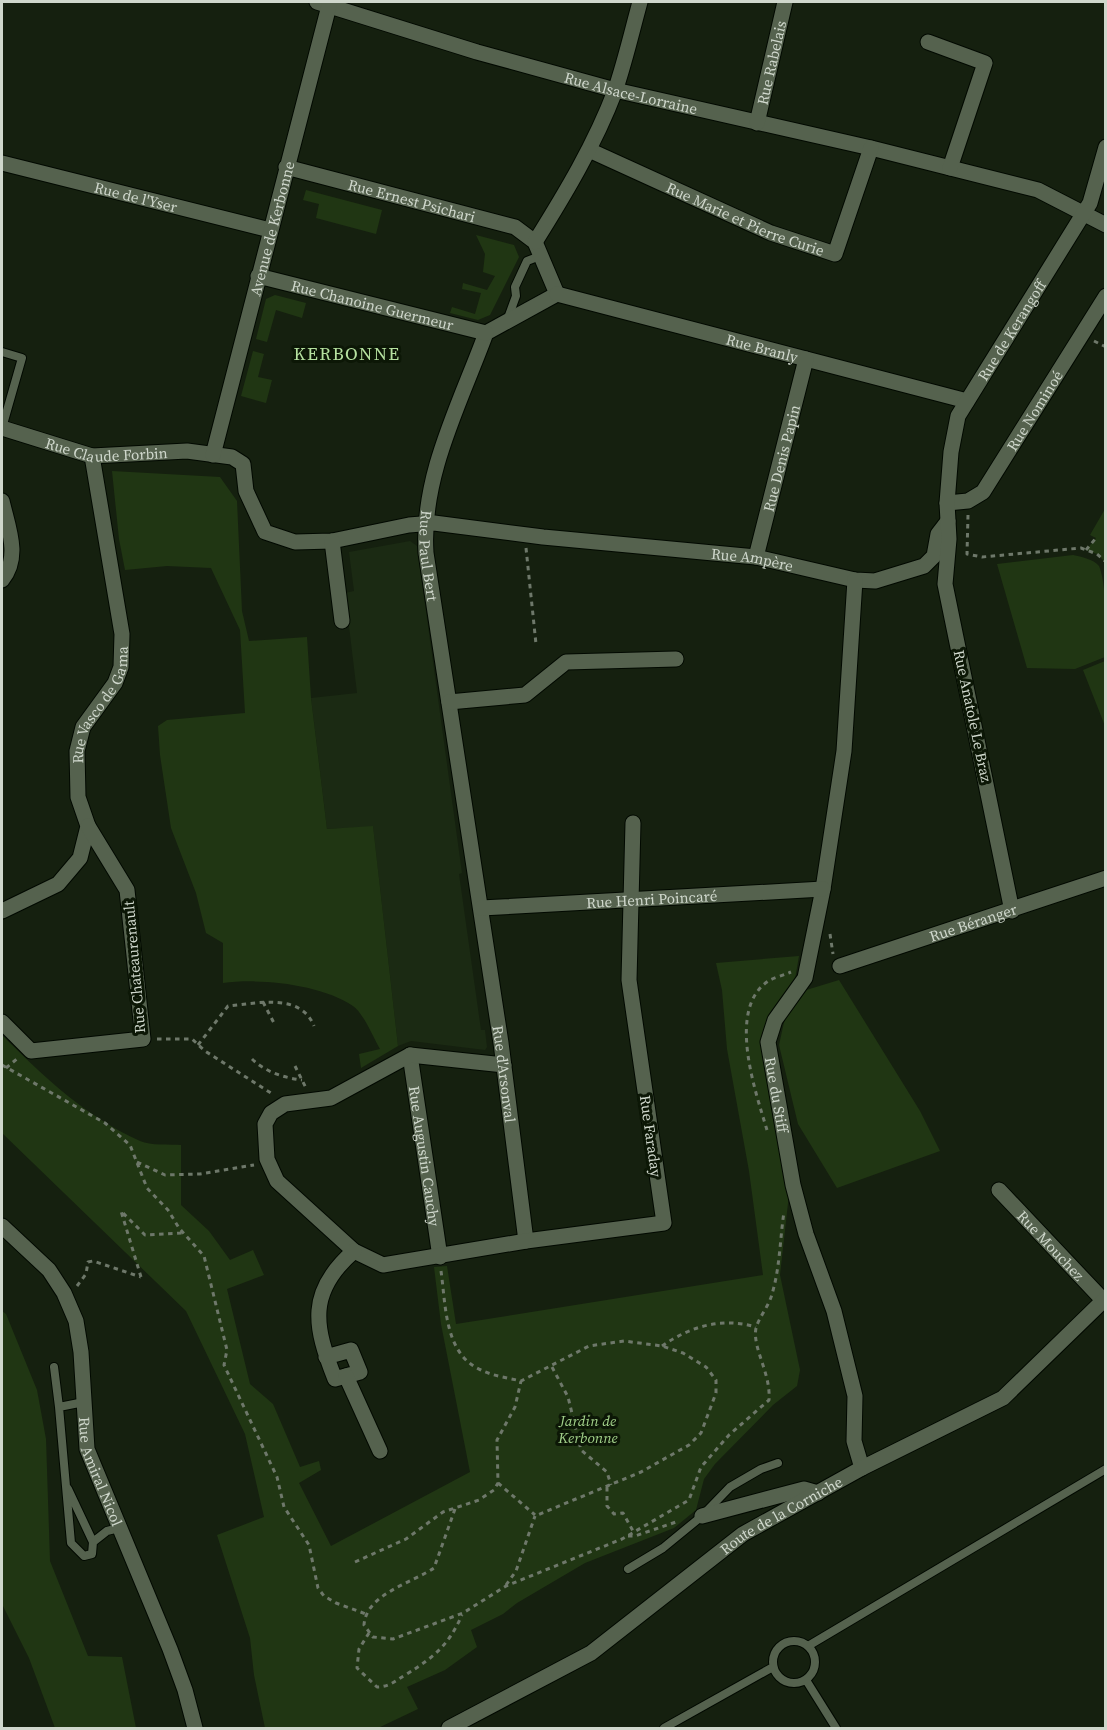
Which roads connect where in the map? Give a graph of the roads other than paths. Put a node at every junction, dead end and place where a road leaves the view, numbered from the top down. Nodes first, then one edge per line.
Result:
1 (640, 2) edge
2 (785, 2) edge
3 (326, 3) edge
4 (928, 42) dead end
5 (615, 90) junction
6 (757, 123) junction
7 (1106, 147) edge
8 (871, 148) junction
9 (589, 150) junction
10 (2, 163) edge
11 (286, 167) junction
12 (950, 168) junction
13 (1083, 214) junction
14 (1106, 225) edge
15 (270, 230) junction
16 (538, 249) junction
17 (258, 276) junction
18 (557, 294) junction
19 (1106, 296) edge
20 (507, 322) junction
21 (486, 333) junction
22 (2, 352) edge
23 (806, 359) junction
24 (968, 401) junction
25 (2, 428) edge
26 (213, 455) junction
27 (92, 456) junction
28 (2, 501) edge
29 (947, 503) junction
30 (948, 521) junction
31 (424, 523) junction
32 (332, 541) junction
33 (756, 557) junction
34 (855, 579) junction
35 (2, 580) edge
36 (342, 621) dead end
37 (676, 659) dead end
38 (449, 702) junction
39 (633, 823) dead end
40 (88, 826) junction
41 (1106, 878) edge
42 (823, 889) junction
43 (632, 899) junction
44 (481, 908) junction
45 (2, 911) edge
46 (1012, 911) junction
47 (840, 966) dead end
48 (2, 1022) edge
49 (410, 1055) junction
50 (504, 1065) junction
51 (999, 1190) dead end
52 (2, 1226) edge
53 (526, 1241) junction
54 (354, 1251) junction
55 (440, 1257) junction
56 (1104, 1299) edge
57 (326, 1357) junction
58 (54, 1367) dead end
59 (346, 1376) junction
60 (84, 1402) junction
61 (59, 1407) junction
62 (380, 1451) dead end
63 (778, 1463) dead end
64 (862, 1468) junction
65 (1106, 1469) edge
66 (66, 1485) junction
67 (818, 1493) junction
68 (702, 1516) junction
69 (119, 1527) junction
70 (93, 1542) junction
71 (628, 1569) dead end
72 (808, 1646) junction
73 (773, 1667) junction
74 (806, 1680) junction
75 (195, 1728) edge
76 (449, 1728) edge
77 (664, 1728) edge
78 (836, 1728) edge

1 - 5 street
2 - 6 street, Rue Rabelais
3 - 5 street, Rue Alsace-Lorraine
3 - 11 street, Avenue de Kerbonne
4 - 12 street
5 - 6 street, Rue Alsace-Lorraine
5 - 9 street
6 - 8 street, Rue Alsace-Lorraine
7 - 13 street, Rue de Kerangoff
8 - 9 street, Rue Marie et Pierre Curie
8 - 12 street, Rue Alsace-Lorraine
9 - 16 street
10 - 15 street, Rue de l'Yser
11 - 15 street, Avenue de Kerbonne
11 - 16 street, Rue Ernest Psichari
12 - 13 street, Rue Alsace-Lorraine
13 - 14 street, Rue Alsace-Lorraine
13 - 24 street, Rue de Kerangoff
15 - 17 street, Avenue de Kerbonne
16 - 18 street
16 - 20 lane
17 - 21 street, Rue Chanoine Guermeur
17 - 26 street, Avenue de Kerbonne
18 - 20 street
18 - 23 street, Rue Branly
19 - 29 street, Rue Nominoé
20 - 21 street
21 - 31 street, Rue Paul Bert
22 - 25 lane
23 - 24 street, Rue Branly
23 - 33 street, Rue Denis Papin
24 - 29 street, Rue de Kerangoff
25 - 27 street, Rue Claude Forbin
26 - 27 street, Rue Claude Forbin
26 - 32 street, Rue Ampère
27 - 40 street, Rue Vasco de Gama
28 - 35 street
29 - 30 street, Rue de Kerangoff
30 - 34 street, Rue Ampère
30 - 46 street, Rue Anatole Le Braz
31 - 32 street, Rue Ampère
31 - 33 street, Rue Ampère
31 - 38 street, Rue Paul Bert
32 - 36 street
33 - 34 street, Rue Ampère
34 - 42 street, Rue du Stiff
37 - 38 street
38 - 44 street, Rue Paul Bert
39 - 43 street, Rue Faraday
40 - 45 street
40 - 48 street, Rue Chateaurenault
41 - 46 street, Rue Béranger
42 - 43 street, Rue Henri Poincaré
42 - 64 street, Rue du Stiff
43 - 44 street, Rue Henri Poincaré
43 - 53 street, Rue Faraday
44 - 50 street, Rue d'Arsonval
46 - 47 street, Rue Béranger
49 - 50 street
49 - 54 street, Rue Faraday
49 - 55 street, Rue Augustin Cauchy
50 - 53 street, Rue d'Arsonval
51 - 56 street, Rue Mouchez
52 - 60 street, Rue Amiral Nicol
53 - 55 street, Rue Faraday
54 - 55 street, Rue Faraday
54 - 57 street
56 - 64 street, Route de la Corniche
57 - 59 street
57 - 59 street
58 - 61 lane
59 - 62 street
60 - 61 lane
60 - 69 street, Rue Amiral Nicol
61 - 66 lane
63 - 68 lane
64 - 67 street, Route de la Corniche
65 - 72 lane
66 - 70 lane
66 - 70 lane
67 - 68 street
67 - 76 street, Route de la Corniche
68 - 71 lane
69 - 70 lane
69 - 75 street, Rue Amiral Nicol
72 - 73 lane
72 - 74 lane
73 - 74 lane
73 - 77 lane
74 - 78 lane

